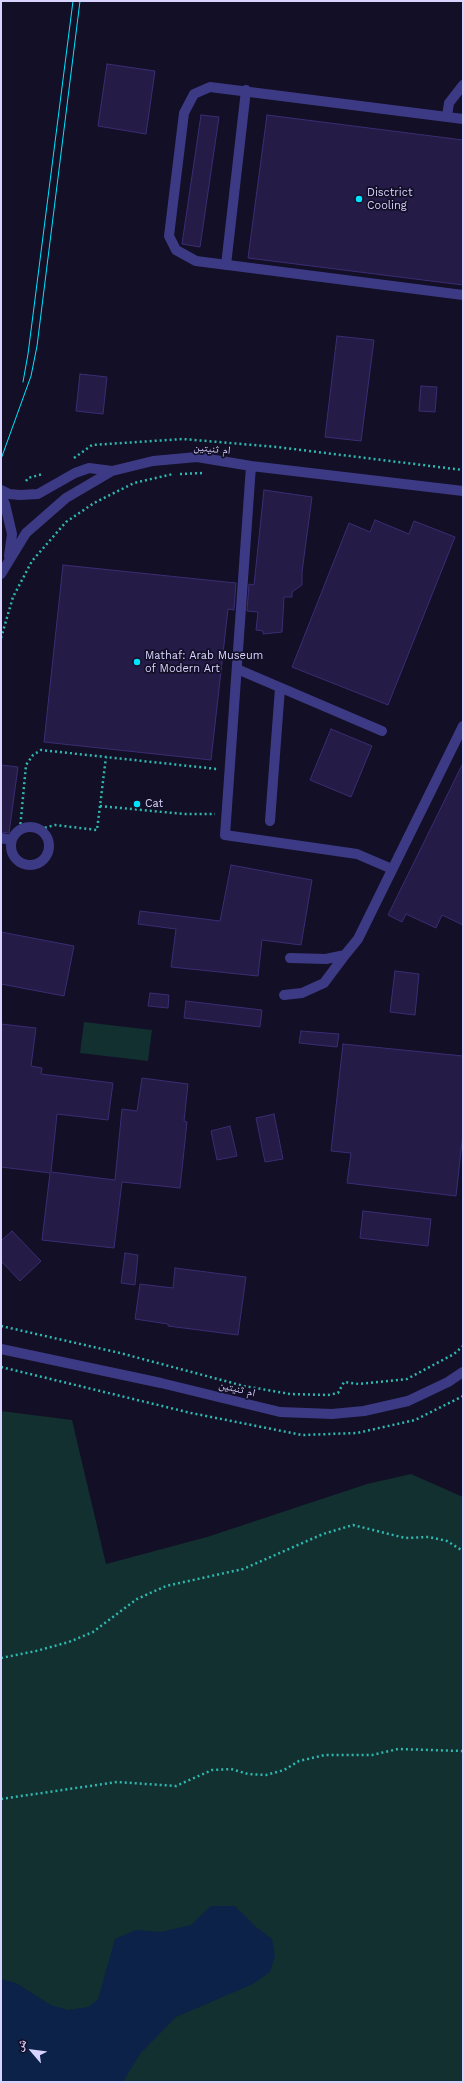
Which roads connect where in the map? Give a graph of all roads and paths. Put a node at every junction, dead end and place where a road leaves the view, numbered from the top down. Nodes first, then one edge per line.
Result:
1 (463, 85) edge
2 (246, 90) junction
3 (447, 116) junction
4 (463, 118) edge
5 (226, 265) junction
6 (463, 295) edge
7 (251, 466) junction
8 (112, 471) junction
9 (211, 472) dead end
10 (1, 490) edge
11 (463, 490) edge
12 (1, 496) edge
13 (7, 563) junction
14 (1, 574) edge
15 (1, 638) edge
16 (237, 669) junction
17 (280, 688) junction
18 (463, 726) edge
19 (382, 731) dead end
20 (106, 757) junction
21 (229, 771) junction
22 (100, 806) junction
23 (226, 814) junction
24 (270, 821) dead end
25 (20, 829) junction
26 (40, 829) junction
27 (6, 839) edge
28 (392, 869) junction
29 (345, 955) junction
30 (290, 958) dead end
31 (284, 995) dead end
32 (1, 1326) edge
33 (463, 1346) edge
34 (1, 1349) edge
35 (463, 1372) edge
36 (463, 1551) edge
37 (1, 1658) edge
38 (463, 1751) edge
39 (1, 1799) edge

1 - 3 street
2 - 3 street
2 - 5 street
2 - 5 street
3 - 4 street
5 - 6 street
7 - 8 street, ام ثنيتين
7 - 11 street, ام ثنيتين
7 - 16 street
8 - 10 street
8 - 13 street, ام ثنيتين
9 - 15 path
12 - 13 street
13 - 14 street, ام ثنيتين
16 - 17 street
16 - 21 street
17 - 19 street
17 - 24 street
18 - 28 street
20 - 21 path
20 - 22 path
20 - 25 path
21 - 23 street
22 - 23 path
22 - 26 path
23 - 28 street
25 - 26 street
25 - 27 street
26 - 27 street
28 - 29 street
29 - 30 street
29 - 31 street
32 - 33 path
34 - 35 street, ام ثنيتين
36 - 37 path
38 - 39 path

